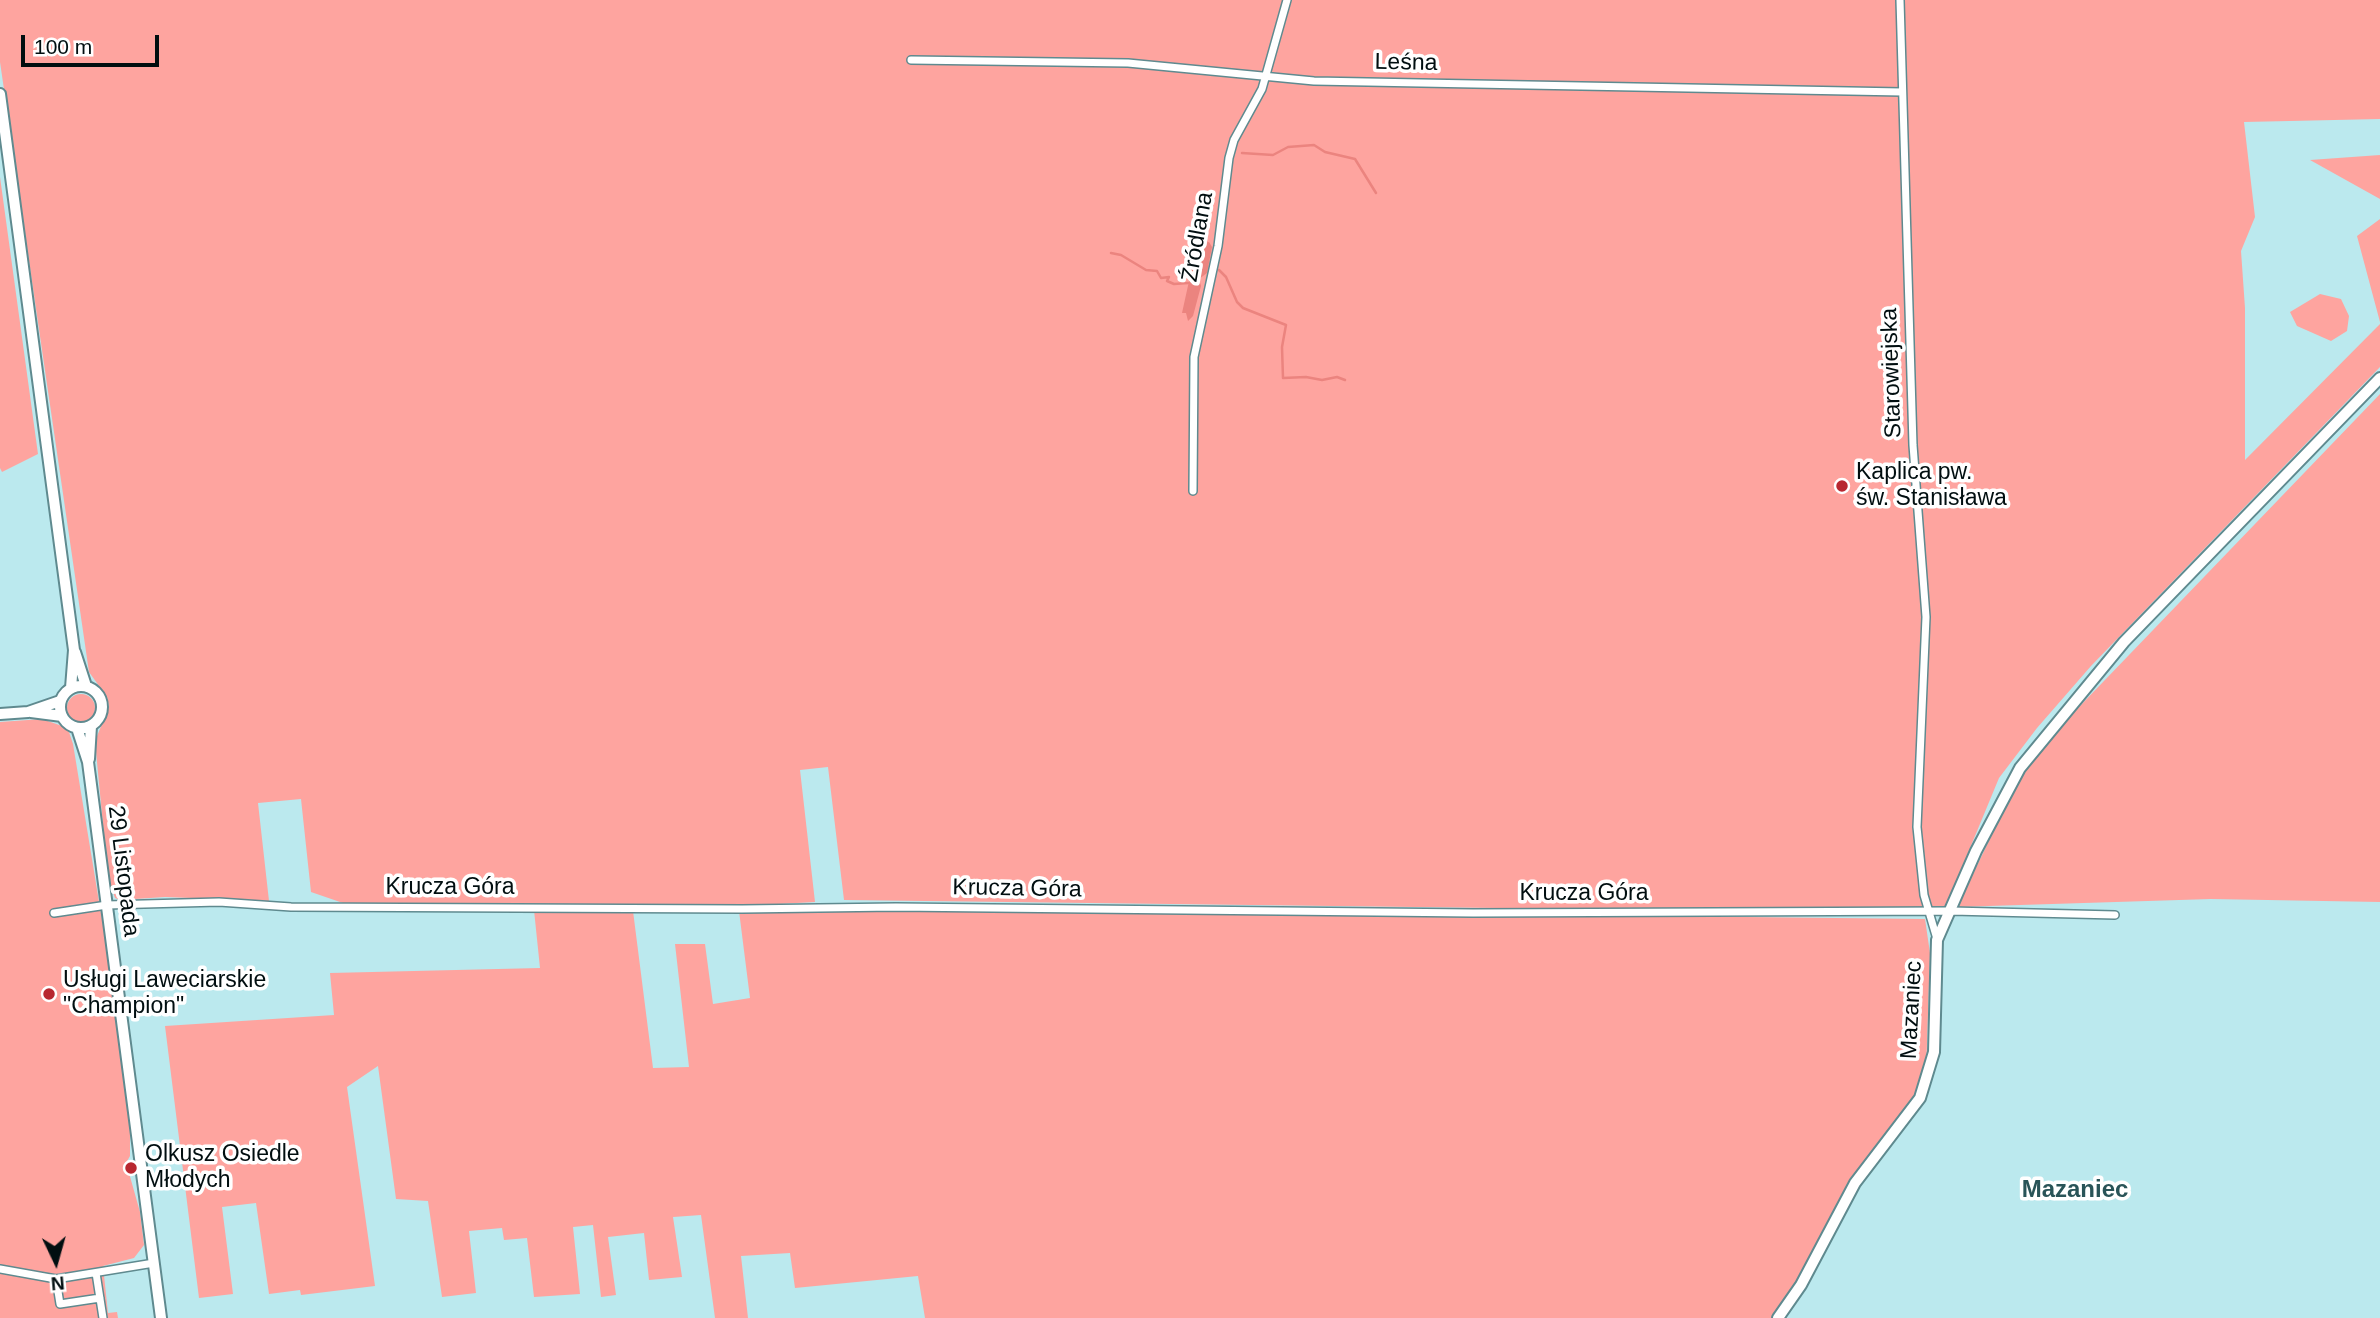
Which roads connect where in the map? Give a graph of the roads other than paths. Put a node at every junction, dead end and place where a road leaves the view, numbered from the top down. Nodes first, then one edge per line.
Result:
1 (1287, 0) edge
2 (1900, 0) edge
3 (911, 60) dead end
4 (1266, 78) junction
5 (1902, 92) junction
6 (0, 94) edge
7 (2380, 378) edge
8 (1193, 491) dead end
9 (74, 650) junction
10 (86, 686) junction
11 (71, 688) junction
12 (60, 701) junction
13 (28, 712) junction
14 (0, 715) edge
15 (62, 716) junction
16 (91, 726) junction
17 (77, 728) junction
18 (88, 762) junction
19 (107, 905) junction
20 (1927, 911) junction
21 (1951, 911) junction
22 (54, 913) dead end
23 (2115, 915) dead end
24 (1937, 940) junction
25 (154, 1263) junction
26 (0, 1269) edge
27 (96, 1273) junction
28 (56, 1279) junction
29 (100, 1298) junction
30 (103, 1318) edge
31 (161, 1318) edge
32 (1778, 1318) edge

1 - 4 street, Źródlana
2 - 5 street, Starowiejska
3 - 4 street, Leśna
4 - 5 street, Leśna
4 - 8 street, Źródlana
5 - 20 street, Starowiejska
6 - 9 street
7 - 21 street, Mazaniec
9 - 10 street
9 - 11 street
10 - 11 street
10 - 16 street
11 - 12 street
12 - 13 street
12 - 15 street
13 - 14 street
13 - 15 street
15 - 17 street
16 - 17 street
16 - 18 street, 29 Listopada
17 - 18 street, 29 Listopada
18 - 19 street, 29 Listopada
19 - 20 street, Krucza Góra
19 - 22 street, Krucza Góra
19 - 25 street, 29 Listopada
20 - 21 street, Krucza Góra
20 - 24 street, Starowiejska
21 - 23 street
21 - 24 street, Mazaniec
24 - 32 street, Mazaniec
25 - 27 street
25 - 31 street, 29 Listopada
26 - 28 street
27 - 28 street
27 - 29 street
28 - 29 street
29 - 30 street

